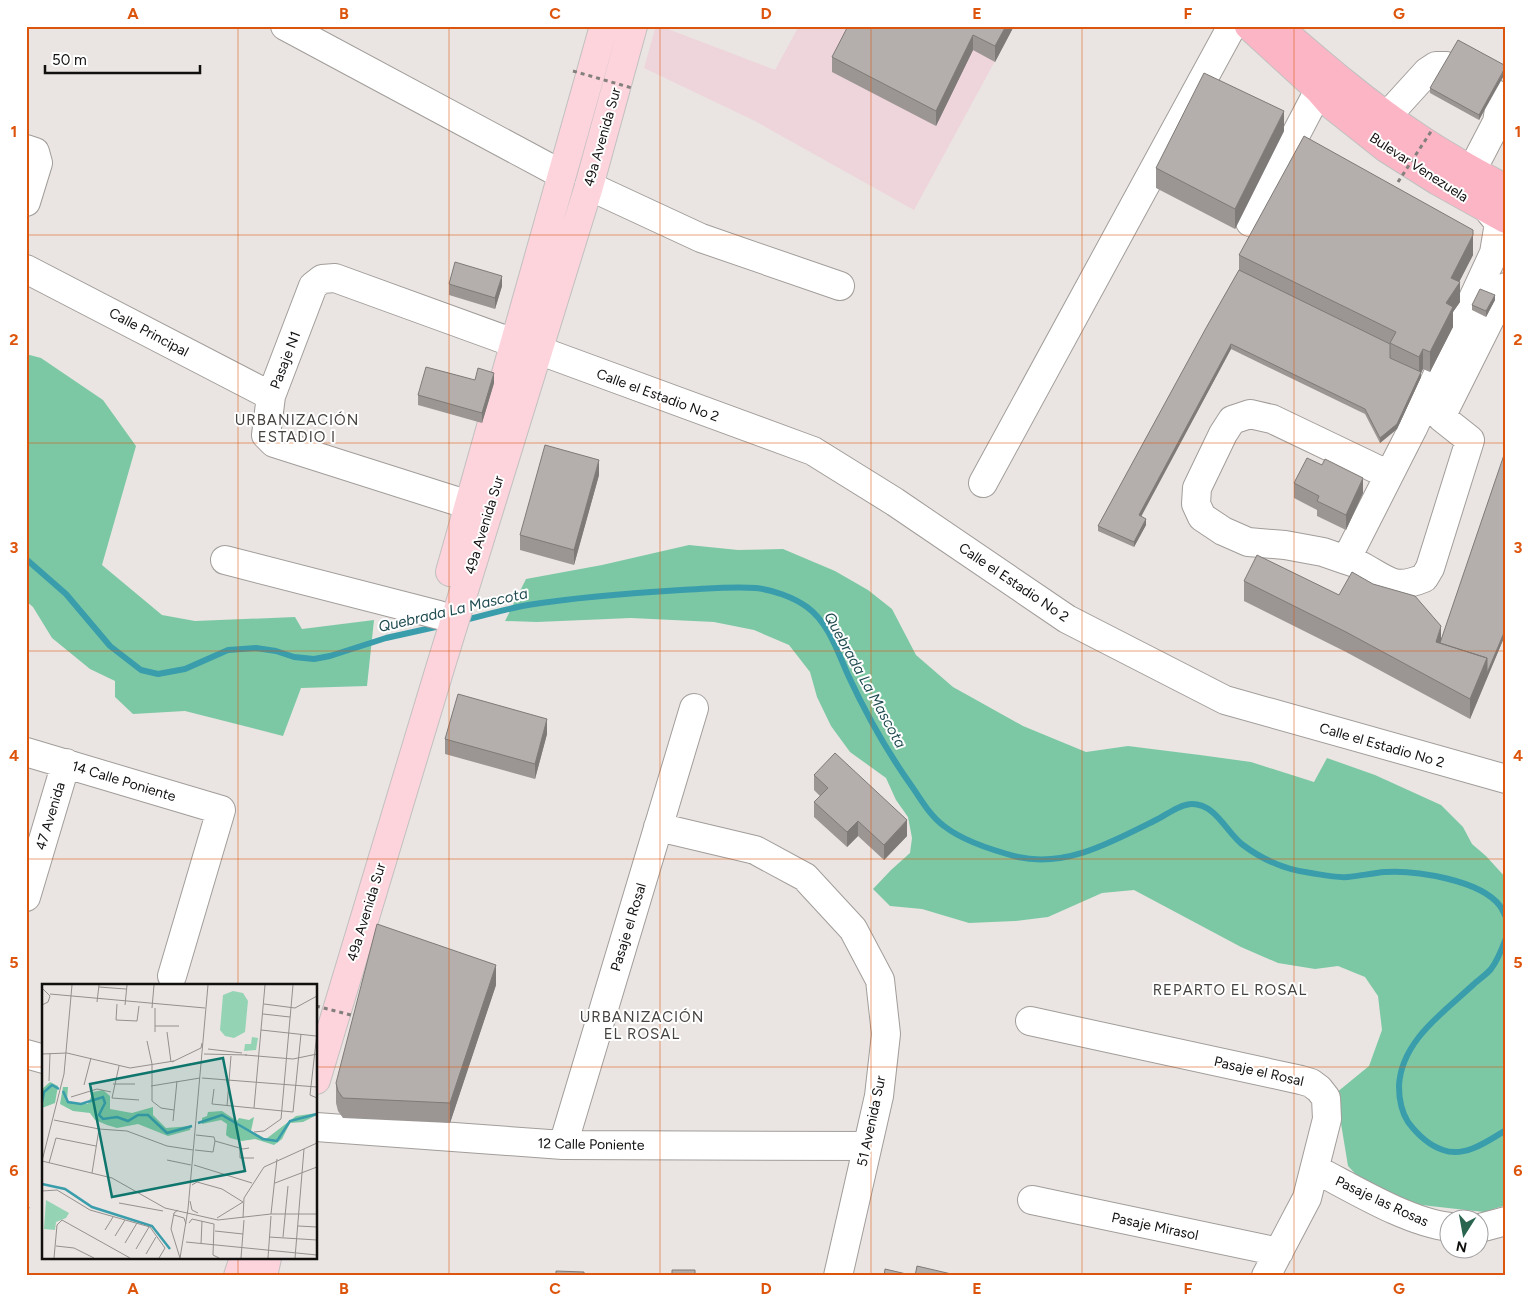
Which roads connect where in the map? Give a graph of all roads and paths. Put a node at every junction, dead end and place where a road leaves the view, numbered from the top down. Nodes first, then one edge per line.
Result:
1 (285, 26) edge
2 (604, 26) edge
3 (633, 26) edge
4 (1232, 26) edge
5 (1249, 26) edge
6 (1277, 26) edge
7 (314, 33) edge
8 (1446, 66) edge
9 (573, 71) dead end
10 (632, 88) dead end
11 (1319, 90) junction
12 (1494, 93) edge
13 (1386, 116) junction
14 (1432, 130) dead end
15 (26, 149) edge
16 (1472, 170) junction
17 (561, 174) junction
18 (1398, 182) dead end
19 (588, 186) junction
20 (1506, 189) edge
21 (26, 202) edge
22 (1498, 216) edge
23 (1250, 222) dead end
24 (26, 269) edge
25 (840, 286) dead end
26 (1506, 287) edge
27 (526, 347) junction
28 (272, 396) junction
29 (1389, 475) junction
30 (983, 484) dead end
31 (469, 505) junction
32 (225, 560) dead end
33 (1346, 560) junction
34 (445, 614) junction
35 (432, 667) junction
36 (694, 708) dead end
37 (26, 752) edge
38 (66, 763) junction
39 (1506, 779) edge
40 (658, 827) junction
41 (26, 897) edge
42 (172, 976) dead end
43 (318, 1007) edge
44 (318, 1010) edge
45 (355, 1016) edge
46 (1030, 1021) dead end
47 (26, 1054) edge
48 (42, 1058) edge
49 (318, 1073) edge
50 (318, 1127) edge
51 (563, 1146) junction
52 (867, 1146) junction
53 (1315, 1169) junction
54 (1032, 1200) dead end
55 (1506, 1221) edge
56 (1490, 1225) edge
57 (1440, 1226) edge
58 (243, 1260) edge
59 (266, 1260) edge
60 (1273, 1264) edge
61 (238, 1276) edge
62 (262, 1276) edge
63 (838, 1276) edge

1 - 7 street
2 - 17 main road, 49a Avenida Sur
3 - 19 main road, 49a Avenida Sur
4 - 30 street
5 - 11 highway, Bulevar Venezuela
6 - 13 highway, Bulevar Venezuela
7 - 17 street
8 - 13 street
9 - 10 path, bridge
11 - 22 highway, Bulevar Venezuela
11 - 23 street
12 - 16 street
13 - 16 highway, Bulevar Venezuela
14 - 18 path, bridge
15 - 21 street
16 - 20 highway, Bulevar Venezuela
17 - 27 main road, 49a Avenida Sur
19 - 25 street
19 - 27 main road, 49a Avenida Sur
22 - 29 street
24 - 28 street, Calle Principal
26 - 33 street
27 - 28 street, Pasaje N1
27 - 31 main road, 49a Avenida Sur
27 - 34 main road, 49a Avenida Sur
27 - 39 street, Calle el Estadio No 2
28 - 31 street, Pasaje N1
29 - 33 street
29 - 33 street
31 - 34 main road, 49a Avenida Sur
32 - 34 street
34 - 35 main road, 49a Avenida Sur
35 - 44 main road, 49a Avenida Sur
35 - 49 main road, 49a Avenida Sur
36 - 40 street, Pasaje el Rosal
37 - 38 street, 14 Calle Poniente
38 - 41 street, 47 Avenida
38 - 42 street, 14 Calle Poniente
40 - 51 street, Pasaje el Rosal
40 - 52 street, 51 Avenida Sur
43 - 45 path, bridge
46 - 53 street, Pasaje el Rosal
47 - 48 street
50 - 51 street, 12 Calle Poniente
51 - 52 street, 12 Calle Poniente
52 - 63 street, 51 Avenida Sur
53 - 57 street, Pasaje las Rosas
53 - 60 street, Pasaje el Rosal
54 - 60 street, Pasaje Mirasol
55 - 56 street
58 - 61 main road
59 - 62 main road

